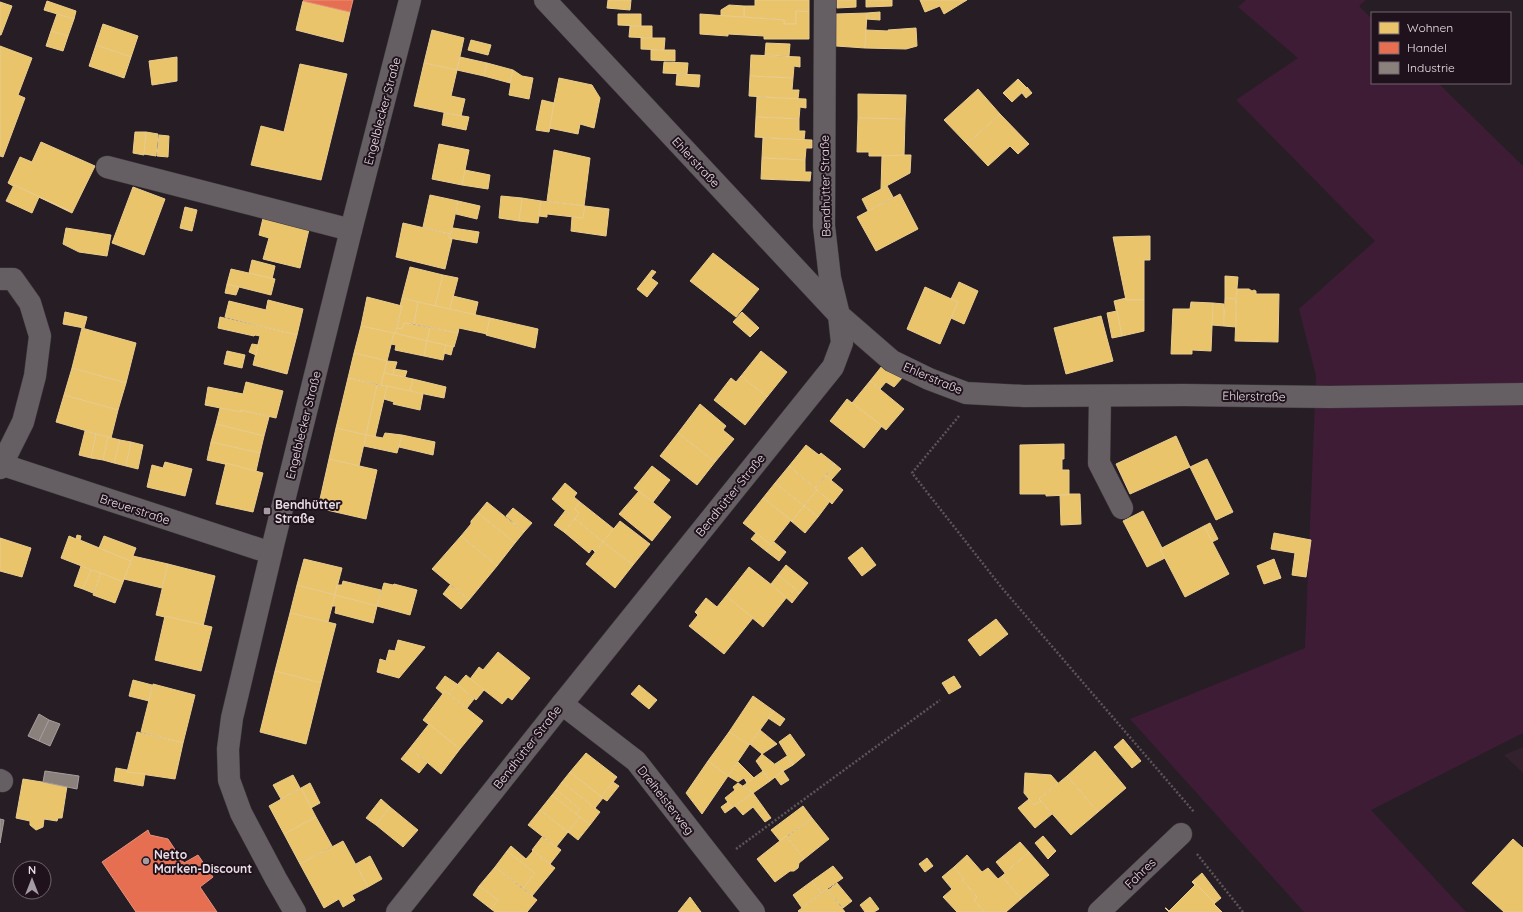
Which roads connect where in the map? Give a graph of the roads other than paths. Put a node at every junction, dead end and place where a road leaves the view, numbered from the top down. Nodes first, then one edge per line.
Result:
1 (410, 0) edge
2 (545, 0) edge
3 (825, 0) edge
4 (106, 167) dead end
5 (351, 230) junction
6 (6, 279) edge
7 (840, 315) junction
8 (1523, 394) edge
9 (1100, 396) junction
10 (1, 466) edge
11 (1122, 508) dead end
12 (271, 553) junction
13 (562, 704) junction
14 (1181, 834) road end
15 (295, 912) edge
16 (397, 912) edge
17 (754, 912) edge
18 (1100, 912) edge

1 - 5 street, Engelblecker Straße
2 - 7 street, Ehlerstraße
3 - 7 street, Bendhütter Straße
4 - 5 street
5 - 12 street, Engelblecker Straße
6 - 10 street
7 - 9 street, Ehlerstraße
7 - 13 street, Bendhütter Straße
8 - 9 street, Ehlerstraße
9 - 11 street
10 - 12 street, Breuerstraße
12 - 15 street, Engelblecker Straße
13 - 16 street, Bendhütter Straße
13 - 17 street, Dreiheisterweg
14 - 18 street, Fahres

